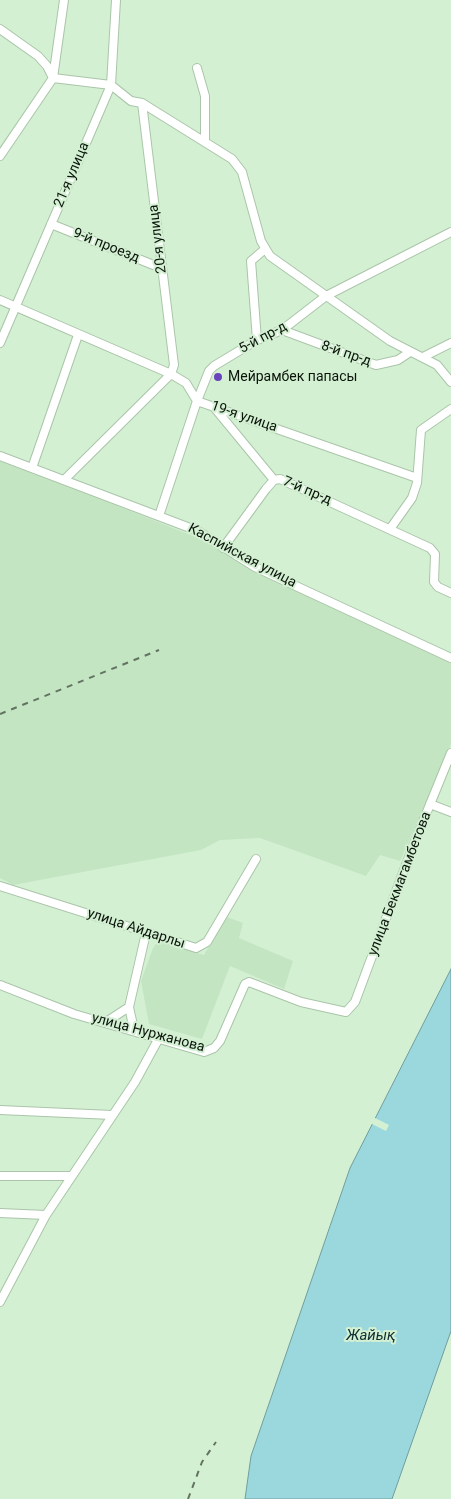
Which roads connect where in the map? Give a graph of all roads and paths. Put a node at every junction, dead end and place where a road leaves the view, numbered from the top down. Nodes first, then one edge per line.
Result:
1 (64, 0) edge
2 (116, 0) edge
3 (0, 29) edge
4 (197, 68) dead end
5 (53, 78) junction
6 (111, 85) junction
7 (142, 103) junction
8 (205, 141) junction
9 (0, 156) edge
10 (51, 224) junction
11 (451, 232) edge
12 (265, 249) junction
13 (160, 268) junction
14 (326, 296) junction
15 (0, 300) edge
16 (16, 306) junction
17 (282, 330) junction
18 (78, 335) junction
19 (257, 340) junction
20 (0, 343) edge
21 (451, 343) edge
22 (410, 352) junction
23 (423, 357) junction
24 (171, 374) junction
25 (451, 382) edge
26 (198, 401) junction
27 (212, 405) junction
28 (451, 409) edge
29 (0, 456) edge
30 (32, 468) junction
31 (417, 478) junction
32 (64, 480) junction
33 (274, 480) junction
34 (159, 516) junction
35 (390, 529) junction
36 (223, 548) junction
37 (451, 593) edge
38 (451, 658) edge
39 (451, 754) edge
40 (430, 804) junction
41 (451, 812) edge
42 (256, 859) dead end
43 (0, 886) edge
44 (146, 932) junction
45 (0, 985) edge
46 (130, 1007) junction
47 (346, 1012) joint
48 (106, 1022) junction
49 (134, 1030) junction
50 (159, 1038) junction
51 (0, 1110) edge
52 (112, 1115) junction
53 (0, 1176) edge
54 (71, 1176) junction
55 (0, 1214) edge
56 (46, 1215) junction
57 (0, 1302) edge

1 - 5 street
2 - 6 street, 21-я улица
3 - 5 street
4 - 8 street
5 - 6 street
5 - 9 street
6 - 7 street
6 - 10 street, 21-я улица
7 - 8 street
7 - 13 street, 20-я улица
8 - 12 street
10 - 13 street, 9-й проезд
10 - 16 street, 21-я улица
11 - 14 street, 5-й пр-д
12 - 14 street
12 - 19 street
13 - 24 street, 20-я улица
14 - 17 street, 5-й пр-д
14 - 22 street
15 - 16 street, 19-я улица
16 - 18 street, 19-я улица
16 - 20 street, 21-я улица
17 - 19 street, 5-й пр-д
17 - 22 street, 8-й пр-д
18 - 24 street, 19-я улица
18 - 30 street
19 - 26 street, 5-й пр-д
21 - 23 street
22 - 23 street
23 - 25 street
24 - 26 street, 19-я улица
24 - 32 street
26 - 27 street, 19-я улица
26 - 34 street, 5-й пр-д
27 - 31 street, 19-я улица
27 - 33 street
28 - 31 street
29 - 30 street, Каспийская улица
30 - 32 street, Каспийская улица
31 - 35 street
32 - 34 street, Каспийская улица
33 - 35 street, 7-й пр-д
33 - 36 street, 7-й пр-д
34 - 36 street, Каспийская улица
35 - 37 street
36 - 38 street, Каспийская улица
39 - 40 street, улица Бекмагамбетова
40 - 41 street
40 - 47 street, улица Бекмагамбетова
42 - 44 street, улица Айдарлы
43 - 44 street, улица Айдарлы
44 - 46 street
45 - 48 street, улица Нуржанова
46 - 48 street
46 - 49 street
47 - 50 street, улица Нуржанова
48 - 49 street, улица Нуржанова
49 - 50 street, улица Нуржанова
50 - 52 street
51 - 52 street
52 - 54 street
53 - 54 street
54 - 56 street
55 - 56 street
56 - 57 street

